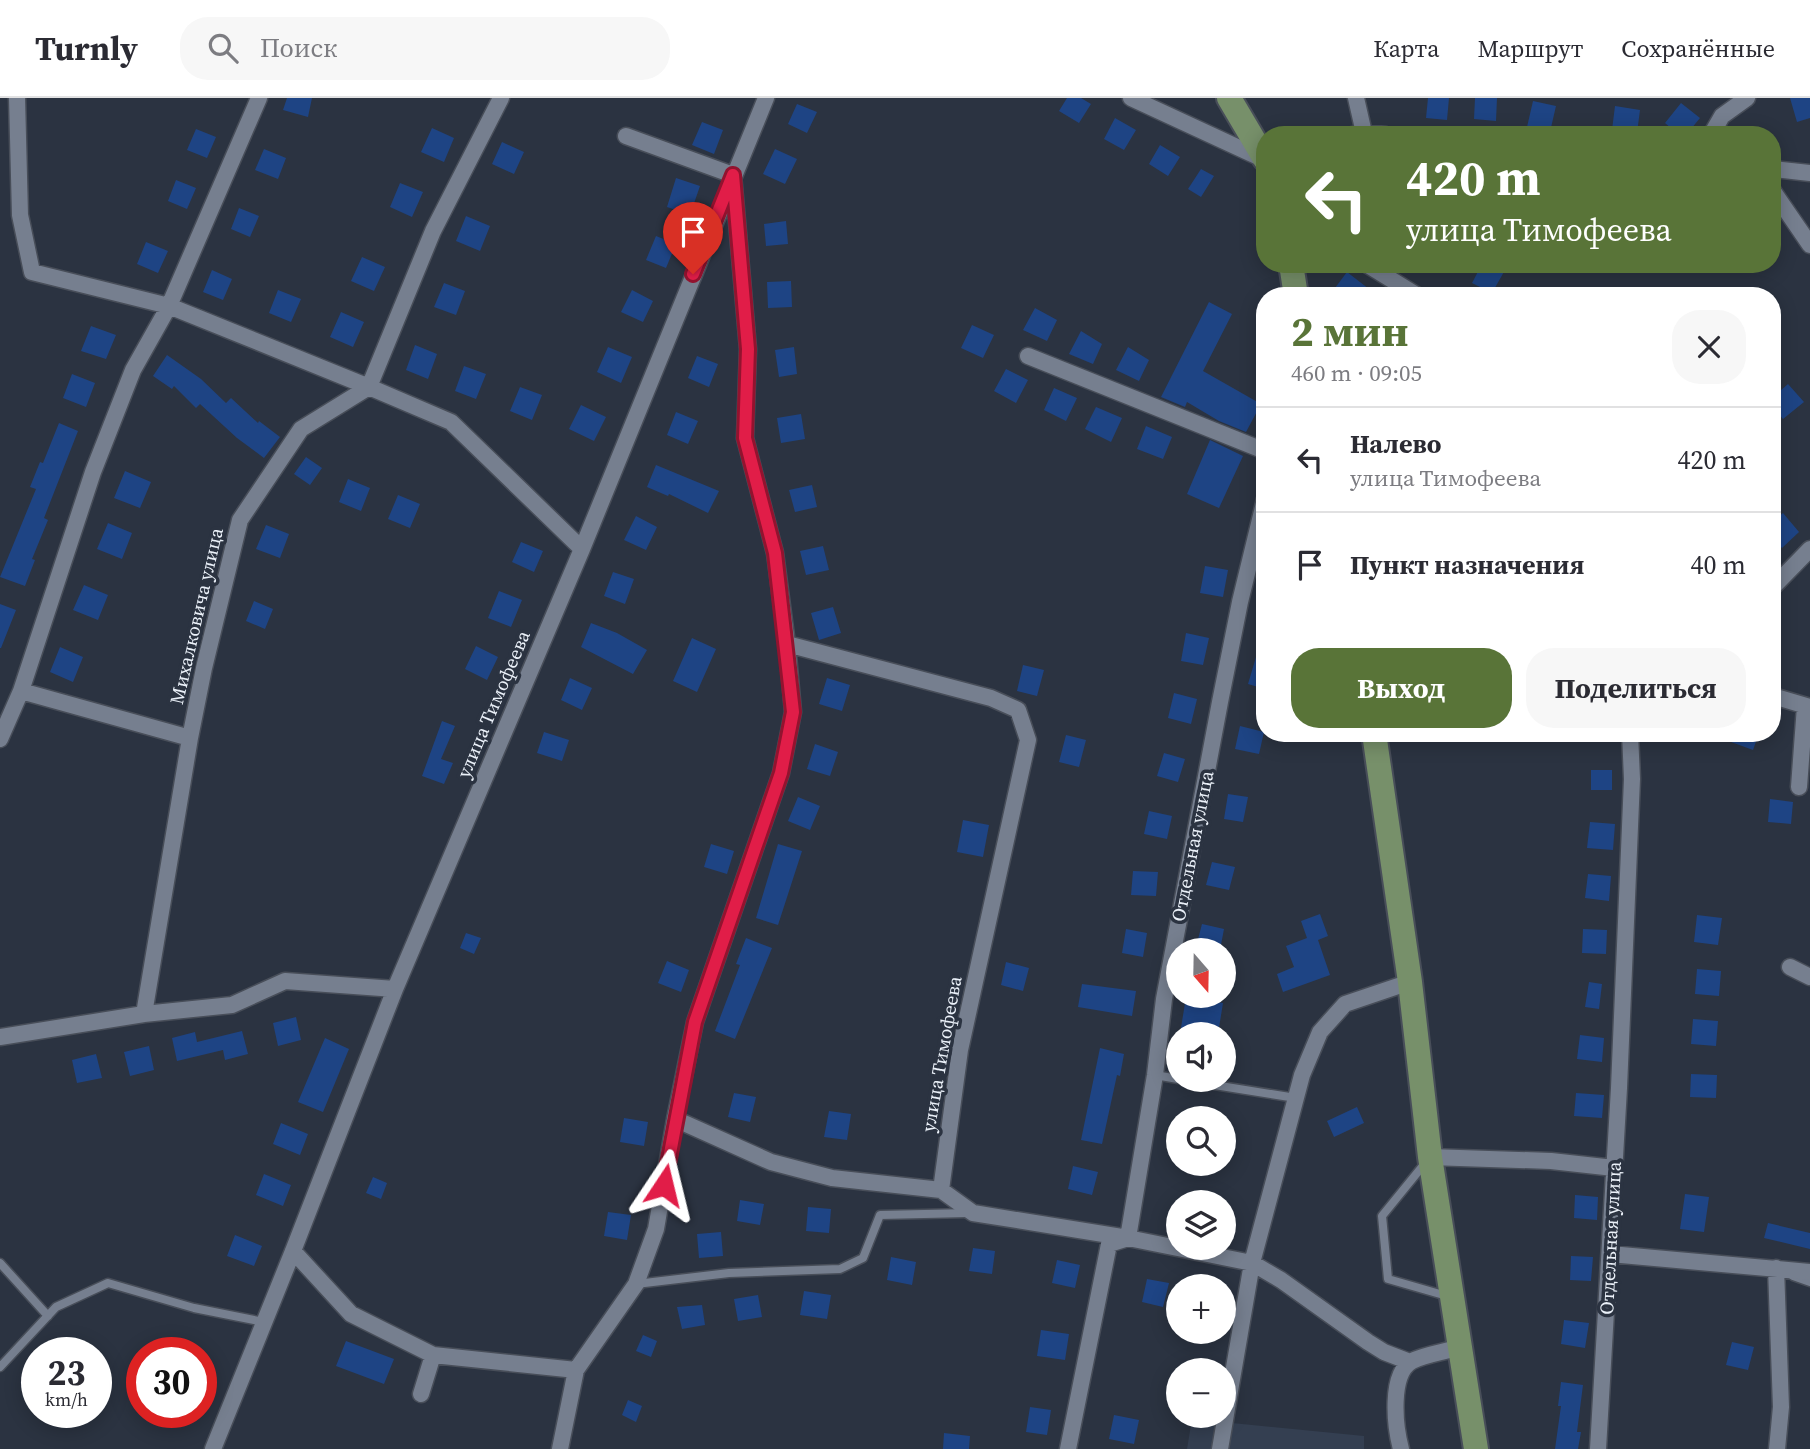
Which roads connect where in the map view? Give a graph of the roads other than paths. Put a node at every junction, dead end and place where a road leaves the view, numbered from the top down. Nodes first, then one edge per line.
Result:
1 (17, 98) edge
2 (259, 98) edge
3 (501, 98) edge
4 (766, 98) edge
5 (1131, 98) edge
6 (1229, 98) edge
7 (1356, 98) edge
8 (1747, 98) edge
9 (1358, 126) edge
10 (1716, 126) edge
11 (626, 136) dead end
12 (1256, 144) edge
13 (1256, 156) edge
14 (1781, 170) edge
15 (1810, 173) edge
16 (733, 175) junction
17 (1781, 203) edge
18 (1810, 245) edge
19 (1381, 273) edge
20 (1403, 287) edge
21 (169, 306) junction
22 (1028, 356) dead end
23 (369, 387) junction
24 (1256, 447) edge
25 (1256, 536) edge
26 (582, 549) junction
27 (1810, 549) edge
28 (1781, 579) edge
29 (787, 645) junction
30 (21, 691) junction
31 (1781, 699) edge
32 (1808, 707) edge
33 (190, 738) junction
34 (0, 739) edge
35 (1375, 742) edge
36 (1630, 742) edge
37 (1799, 787) dead end
38 (1790, 967) dead end
39 (1810, 977) edge
40 (1410, 982) junction
41 (395, 989) junction
42 (144, 1014) junction
43 (0, 1037) edge
44 (1155, 1075) junction
45 (1166, 1077) edge
46 (1236, 1088) edge
47 (1296, 1098) junction
48 (675, 1119) junction
49 (1430, 1157) junction
50 (1614, 1168) junction
51 (941, 1190) junction
52 (973, 1213) junction
53 (1128, 1238) junction
54 (293, 1251) junction
55 (1610, 1254) junction
56 (0, 1263) edge
57 (1252, 1263) junction
58 (1776, 1269) junction
59 (1810, 1272) edge
60 (1810, 1282) edge
61 (636, 1284) junction
62 (1452, 1298) junction
63 (48, 1316) junction
64 (264, 1322) junction
65 (1460, 1347) junction
66 (433, 1354) junction
67 (1410, 1362) junction
68 (0, 1367) edge
69 (576, 1370) junction
70 (421, 1394) dead end
71 (213, 1449) edge
72 (561, 1449) edge
73 (1068, 1449) edge
74 (1220, 1449) edge
75 (1401, 1449) edge
76 (1476, 1449) edge
77 (1598, 1449) edge
78 (1777, 1449) edge

1 - 21 street
2 - 21 street
3 - 23 street
4 - 16 street, улица Тимофеева
5 - 13 street
6 - 12 main road
7 - 9 street
8 - 10 street
11 - 16 street
14 - 15 street
16 - 26 street, улица Тимофеева
16 - 29 street, улица Тимофеева
17 - 18 street
19 - 20 street
21 - 23 street
21 - 30 street
22 - 24 street
23 - 26 street
23 - 33 street, Михалковича улица
25 - 44 street, Отдельная улица
26 - 41 street, улица Тимофеева
27 - 28 street
29 - 48 street, улица Тимофеева
29 - 51 street, улица Тимофеева
30 - 33 street
30 - 34 street
31 - 32 street
32 - 37 street
33 - 42 street, Михалковича улица
35 - 40 main road
36 - 50 street, Отдельная улица
38 - 39 street
40 - 47 street
40 - 49 main road
41 - 42 street
41 - 54 street, улица Тимофеева
42 - 43 street
44 - 45 lane
44 - 53 street, Отдельная улица
46 - 47 lane
47 - 57 street
48 - 51 street
48 - 61 street, улица Тимофеева
49 - 50 street
49 - 62 main road
49 - 62 lane
50 - 55 street, Отдельная улица
51 - 52 street
52 - 53 street
52 - 61 lane
53 - 57 street
53 - 73 street
54 - 64 street, улица Тимофеева
54 - 66 street
55 - 58 street
55 - 77 street, Отдельная улица
56 - 63 lane
57 - 67 street
57 - 74 street
58 - 59 street
58 - 60 lane
58 - 78 street
61 - 69 street, улица Тимофеева
62 - 65 main road
63 - 64 lane
63 - 68 lane
64 - 71 street, улица Тимофеева
65 - 67 street
65 - 76 main road
66 - 69 street
66 - 70 street
67 - 75 street
69 - 72 street, улица Тимофеева

